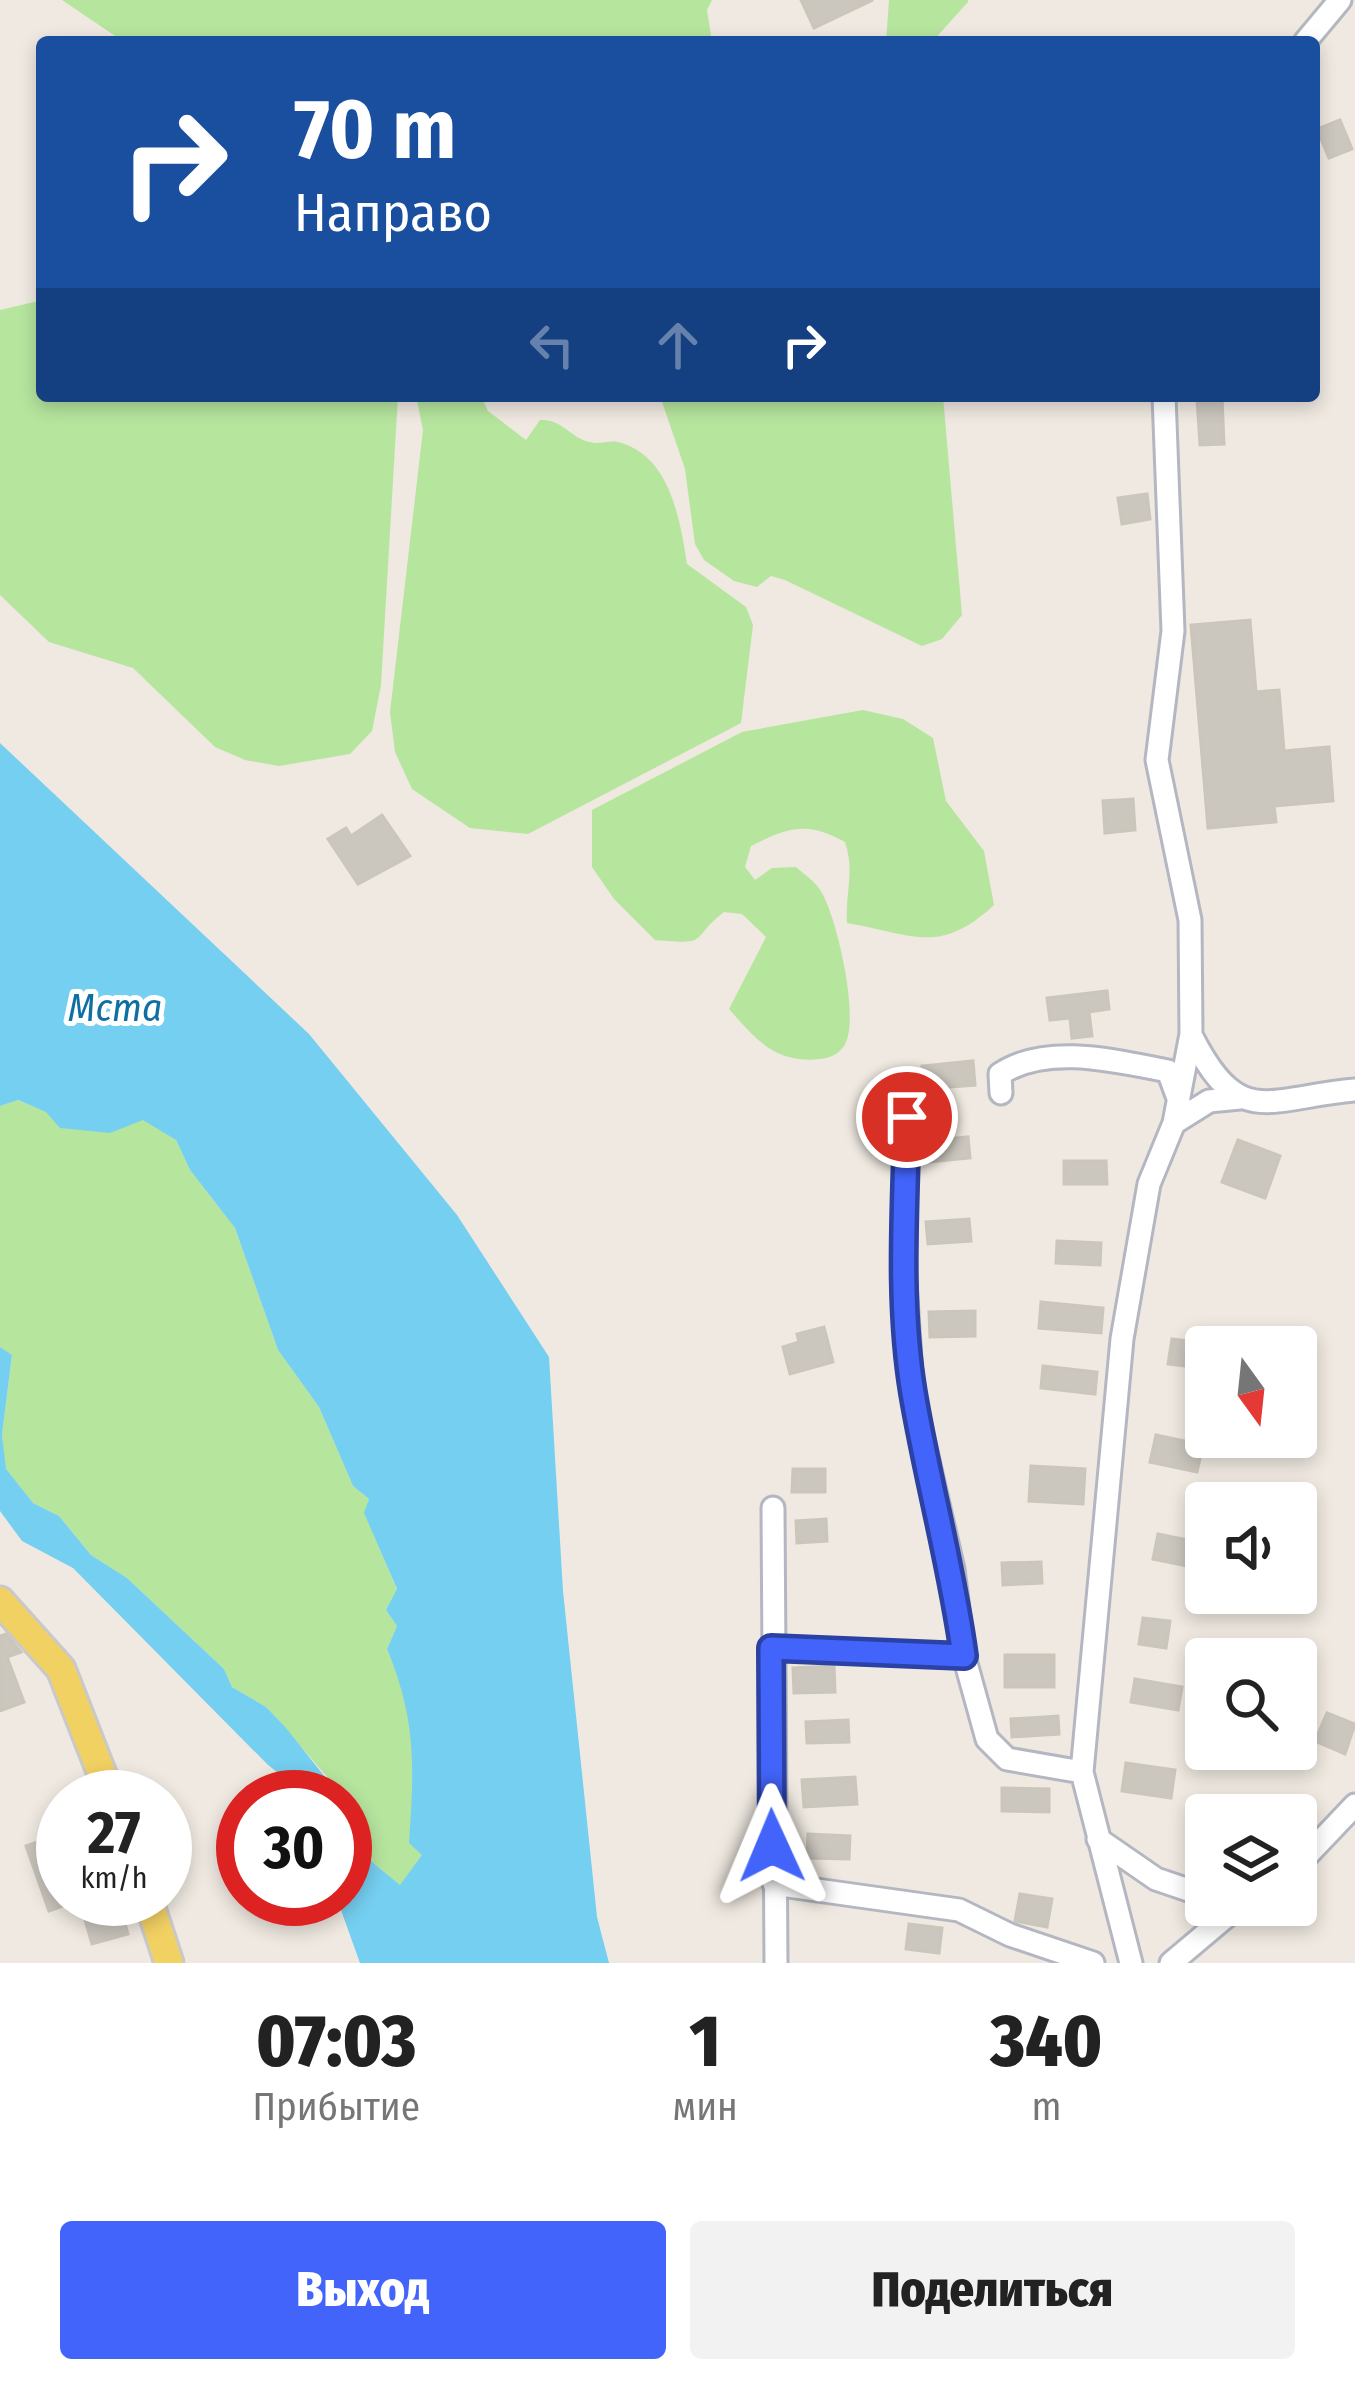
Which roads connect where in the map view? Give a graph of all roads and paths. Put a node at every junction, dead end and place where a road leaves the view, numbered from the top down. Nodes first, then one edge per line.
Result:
1 (1340, 0) edge
2 (1310, 36) edge
3 (1164, 402) edge
4 (1191, 1034) junction
5 (1355, 1090) edge
6 (1001, 1093) dead end
7 (1240, 1098) junction
8 (1176, 1112) junction
9 (907, 1117) dead end
10 (773, 1508) dead end
11 (0, 1601) edge
12 (771, 1648) junction
13 (964, 1656) junction
14 (100, 1770) edge
15 (1082, 1772) junction
16 (1355, 1805) edge
17 (1098, 1839) junction
18 (1317, 1845) edge
19 (773, 1884) junction
20 (1185, 1889) edge
21 (157, 1926) edge
22 (1215, 1926) edge
23 (1134, 1957) edge
24 (169, 1963) edge
25 (776, 1963) edge
26 (1093, 1963) edge
27 (1172, 1963) edge

1 - 2 street
3 - 4 street
4 - 7 street
4 - 8 street
5 - 7 street
6 - 8 street
7 - 8 street
8 - 15 street
9 - 13 street
10 - 12 street
11 - 14 main road
12 - 13 street
12 - 19 street
13 - 15 street
15 - 17 street
16 - 18 street
17 - 20 street
17 - 23 street
19 - 25 street
19 - 26 street
21 - 24 main road
22 - 27 street

